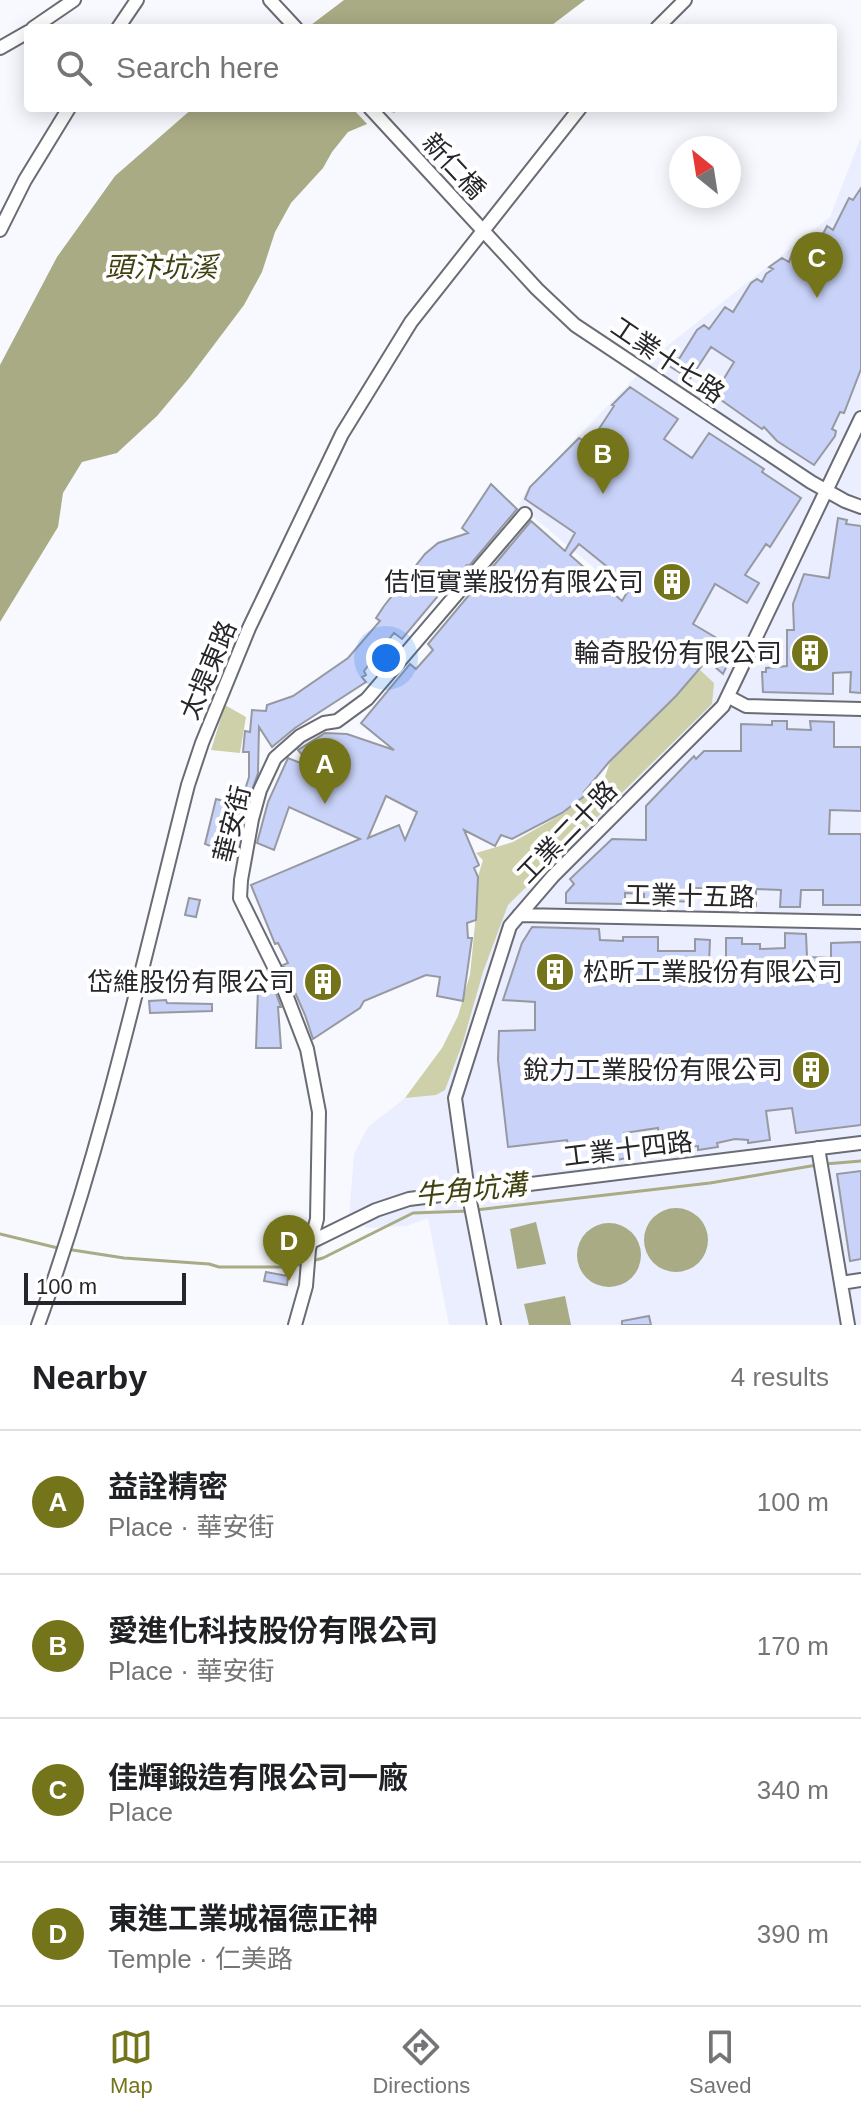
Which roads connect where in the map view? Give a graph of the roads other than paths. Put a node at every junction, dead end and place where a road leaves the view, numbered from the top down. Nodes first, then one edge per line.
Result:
1 (74, 0) edge
2 (137, 0) edge
3 (270, 0) edge
4 (685, 0) edge
5 (39, 24) edge
6 (121, 24) edge
7 (292, 24) edge
8 (661, 24) edge
9 (24, 34) edge
10 (0, 48) edge
11 (67, 112) edge
12 (374, 112) edge
13 (577, 112) edge
14 (474, 219) joint
15 (0, 230) edge
16 (483, 232) junction
17 (861, 418) edge
18 (827, 492) junction
19 (861, 507) edge
20 (525, 514) dead end
21 (729, 697) junction
22 (861, 709) edge
23 (519, 915) junction
24 (861, 922) edge
25 (861, 1143) edge
26 (819, 1152) junction
27 (468, 1194) junction
28 (311, 1245) junction
29 (861, 1280) edge
30 (841, 1283) junction
31 (38, 1325) edge
32 (295, 1325) edge
33 (494, 1325) edge
34 (848, 1325) edge

1 - 5 street
2 - 6 street
3 - 7 street
4 - 8 street
9 - 10 street
11 - 15 street
12 - 14 street, 新仁橋
13 - 16 street, 太堤東路
14 - 16 street, 工業十七路
16 - 18 street, 工業十七路
16 - 31 street, 太堤東路
17 - 18 street, 工業二十路
18 - 19 street, 工業十七路
18 - 21 street, 工業二十路
20 - 28 street, 華安街
21 - 22 street
21 - 23 street, 工業二十路
23 - 24 street, 工業十五路
23 - 27 street, 工業二十路
25 - 26 street, 工業十四路
26 - 27 street, 工業十四路
26 - 30 street
27 - 28 street, 工業十四路
27 - 33 street, 工業二十路
28 - 32 street, 華安街
29 - 30 street
30 - 34 street

